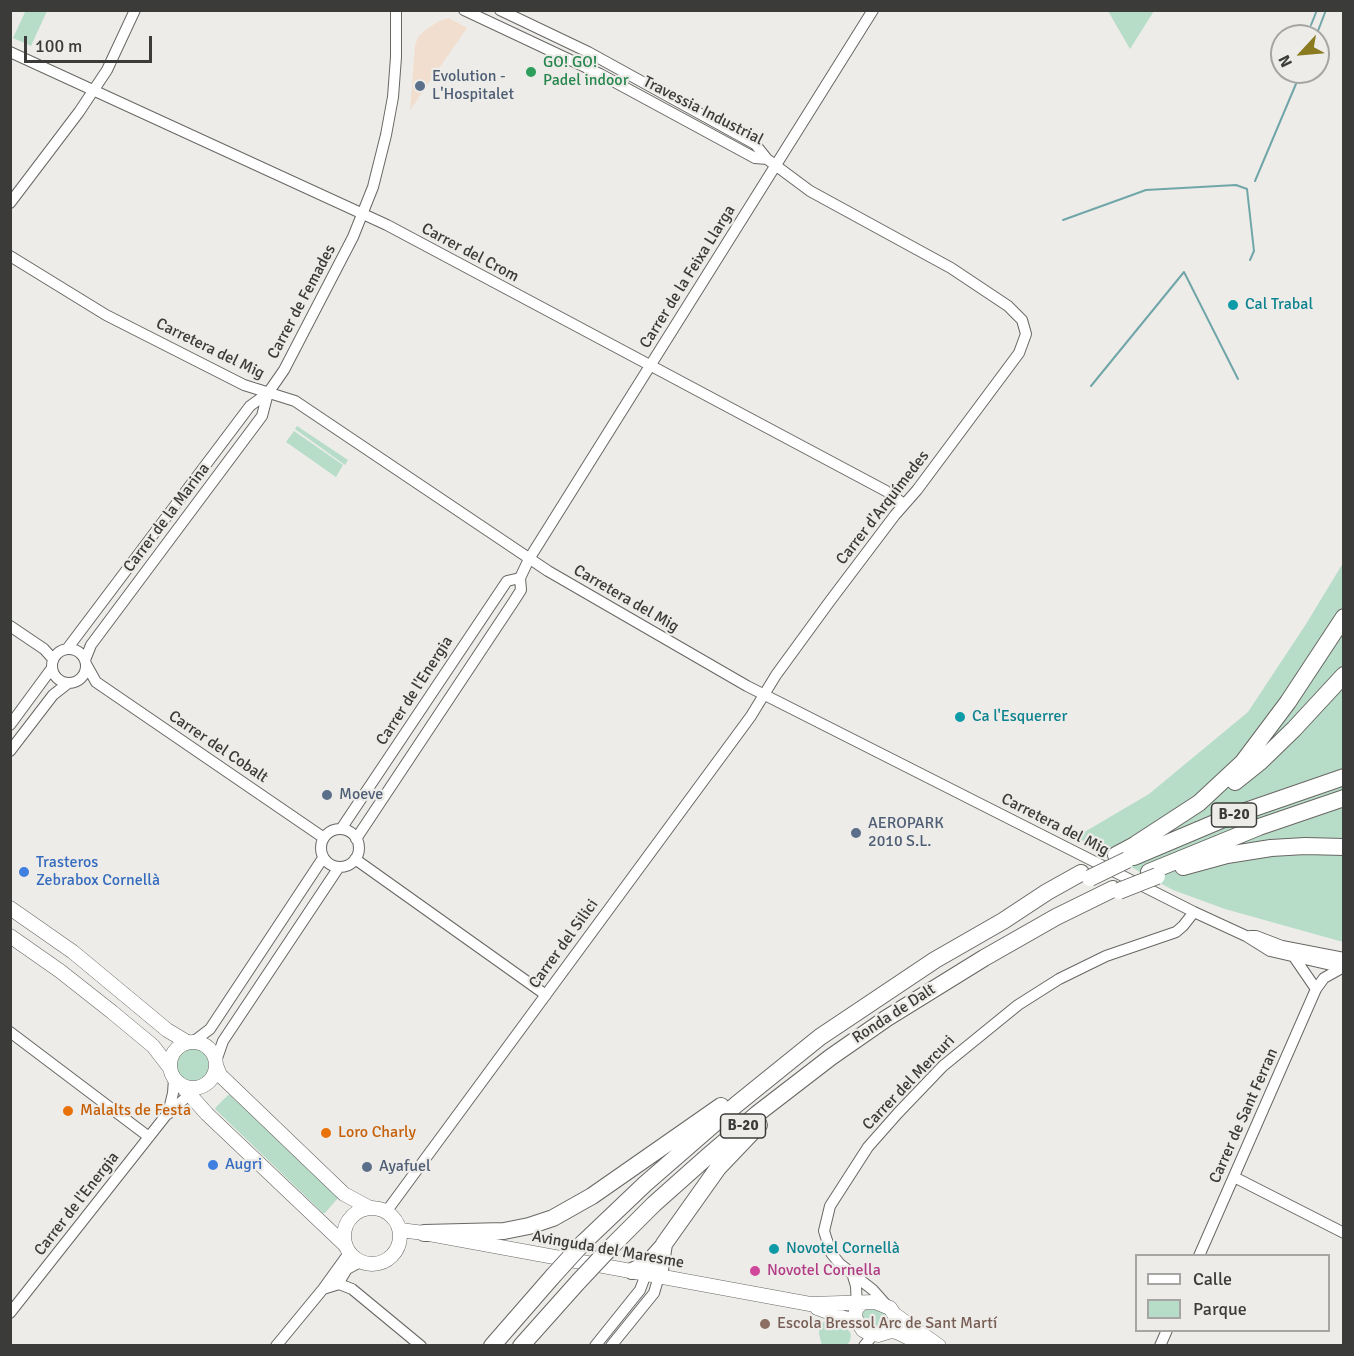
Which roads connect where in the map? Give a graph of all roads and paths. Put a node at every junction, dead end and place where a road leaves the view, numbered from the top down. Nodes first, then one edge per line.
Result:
1 (135, 10) edge
2 (396, 10) edge
3 (464, 10) edge
4 (500, 10) edge
5 (873, 10) edge
6 (10, 52) edge
7 (94, 90) junction
8 (767, 159) junction
9 (777, 166) junction
10 (10, 203) edge
11 (363, 214) junction
12 (10, 256) edge
13 (1024, 342) joint
14 (650, 366) junction
15 (268, 393) junction
16 (904, 504) junction
17 (529, 559) junction
18 (520, 578) junction
19 (1344, 617) edge
20 (10, 626) edge
21 (67, 649) junction
22 (86, 662) junction
23 (52, 664) junction
24 (1344, 675) edge
25 (80, 680) junction
26 (96, 682) junction
27 (67, 684) junction
28 (764, 693) junction
29 (10, 725) edge
30 (10, 751) edge
31 (1344, 777) edge
32 (1344, 798) edge
33 (341, 829) junction
34 (324, 838) junction
35 (356, 839) junction
36 (1136, 844) junction
37 (1344, 847) edge
38 (323, 858) junction
39 (1121, 858) junction
40 (355, 859) junction
41 (339, 867) junction
42 (1153, 874) junction
43 (10, 908) edge
44 (1194, 912) junction
45 (10, 936) edge
46 (1246, 936) junction
47 (1282, 946) junction
48 (1294, 958) junction
49 (1343, 965) edge
50 (1316, 989) junction
51 (546, 995) junction
52 (886, 1018) junction
53 (10, 1032) edge
54 (190, 1042) junction
55 (796, 1055) junction
56 (216, 1063) junction
57 (182, 1083) junction
58 (200, 1106) junction
59 (167, 1114) junction
60 (149, 1137) junction
61 (1234, 1177) junction
62 (370, 1208) junction
63 (386, 1212) junction
64 (400, 1230) junction
65 (424, 1233) junction
66 (1344, 1233) edge
67 (664, 1244) junction
68 (352, 1253) junction
69 (1200, 1254) edge
70 (646, 1274) junction
71 (853, 1276) junction
72 (343, 1285) junction
73 (323, 1289) junction
74 (810, 1304) junction
75 (858, 1304) junction
76 (892, 1311) junction
77 (10, 1313) edge
78 (858, 1323) junction
79 (891, 1331) junction
80 (1166, 1332) edge
81 (868, 1340) edge
82 (276, 1346) edge
83 (421, 1346) edge
84 (492, 1346) edge
85 (521, 1346) edge
86 (596, 1346) edge
87 (611, 1346) edge
88 (925, 1346) edge
89 (939, 1346) edge
90 (1160, 1346) edge

1 - 7 street
2 - 11 street, Carrer de Femades
3 - 8 street, Travessia Industrial
4 - 8 street, Travessia Industrial
5 - 9 street, Carrer de la Feixa Llarga
6 - 7 street, Carrer del Crom
7 - 10 street
7 - 11 street, Carrer del Crom
8 - 9 street, Travessia Industrial
9 - 13 street, Travessia Industrial
9 - 14 street, Carrer de la Feixa Llarga
11 - 14 street, Carrer del Crom
11 - 15 street, Carrer de Femades
12 - 15 street, Carretera del Mig
13 - 16 street, Carrer d'Arquímedes
14 - 16 street, Carrer del Crom
14 - 17 street, Carrer de la Feixa Llarga
15 - 17 street, Carretera del Mig
15 - 21 street, Carrer de Femades
15 - 22 street, Carrer de la Marina
16 - 28 street, Carrer d'Arquímedes
17 - 18 street, Carrer de l'Energia
17 - 28 street, Carretera del Mig
18 - 33 street, Carrer de l'Energia
18 - 35 street, Carrer de l'Energia
19 - 36 highway
20 - 23 street
21 - 22 street
21 - 23 street
22 - 25 street
22 - 26 street, Carrer del Cobalt
23 - 27 street
23 - 29 street
24 - 36 highway
25 - 26 street, Carrer del Cobalt
25 - 27 street
26 - 34 street, Carrer del Cobalt
27 - 30 street
28 - 44 street, Carretera del Mig
28 - 51 street, Carrer del Silici
31 - 39 highway, B-20
32 - 42 highway, Ronda de Dalt / B-20
33 - 34 street
33 - 35 street
34 - 38 street
35 - 40 street
36 - 39 highway
37 - 42 highway
38 - 41 street
38 - 54 street
39 - 55 highway, Ronda de Dalt / B-20, bridge
40 - 41 street
40 - 51 street
41 - 56 street
42 - 52 highway, Ronda de Dalt / B-20
43 - 54 main road
44 - 46 street, Carretera del Mig
44 - 71 street, Carrer del Mercuri
45 - 57 main road
46 - 47 street, Carretera del Mig
46 - 48 street, Carretera del Mig
47 - 48 street
47 - 49 street, Carretera del Mig
48 - 49 street, Carretera del Mig
48 - 50 street
49 - 50 street, Carrer de Sant Ferran
50 - 61 street, Carrer de Sant Ferran
51 - 63 street, Carrer del Silici
52 - 67 highway
52 - 85 highway, Ronda de Dalt / B-20, bridge
53 - 60 street
54 - 56 main road
54 - 57 main road
55 - 65 highway
55 - 84 highway, Ronda de Dalt / B-20, bridge
56 - 57 main road
56 - 62 main road
57 - 58 main road
57 - 59 street, Carrer de l'Energia
57 - 59 street, Carrer de l'Energia
58 - 59 street
58 - 68 main road
59 - 60 street, Carrer de l'Energia
60 - 77 street, Carrer de l'Energia
61 - 66 street
61 - 69 street, Carrer de Sant Ferran
62 - 63 main road
62 - 68 main road
63 - 64 main road
64 - 65 main road, Avinguda del Maresme
64 - 68 main road
65 - 70 main road, Avinguda del Maresme
67 - 70 highway
67 - 70 highway
68 - 72 street
68 - 73 street
70 - 74 main road, Avinguda del Maresme
70 - 86 street
70 - 87 street
71 - 75 street
71 - 76 street, Carrer del Mercuri
72 - 73 street
72 - 83 street
73 - 82 street
74 - 75 main road
74 - 78 main road
75 - 76 main road
75 - 78 main road
76 - 79 main road
76 - 89 main road
78 - 81 main road
79 - 81 main road
79 - 88 main road
80 - 90 street

